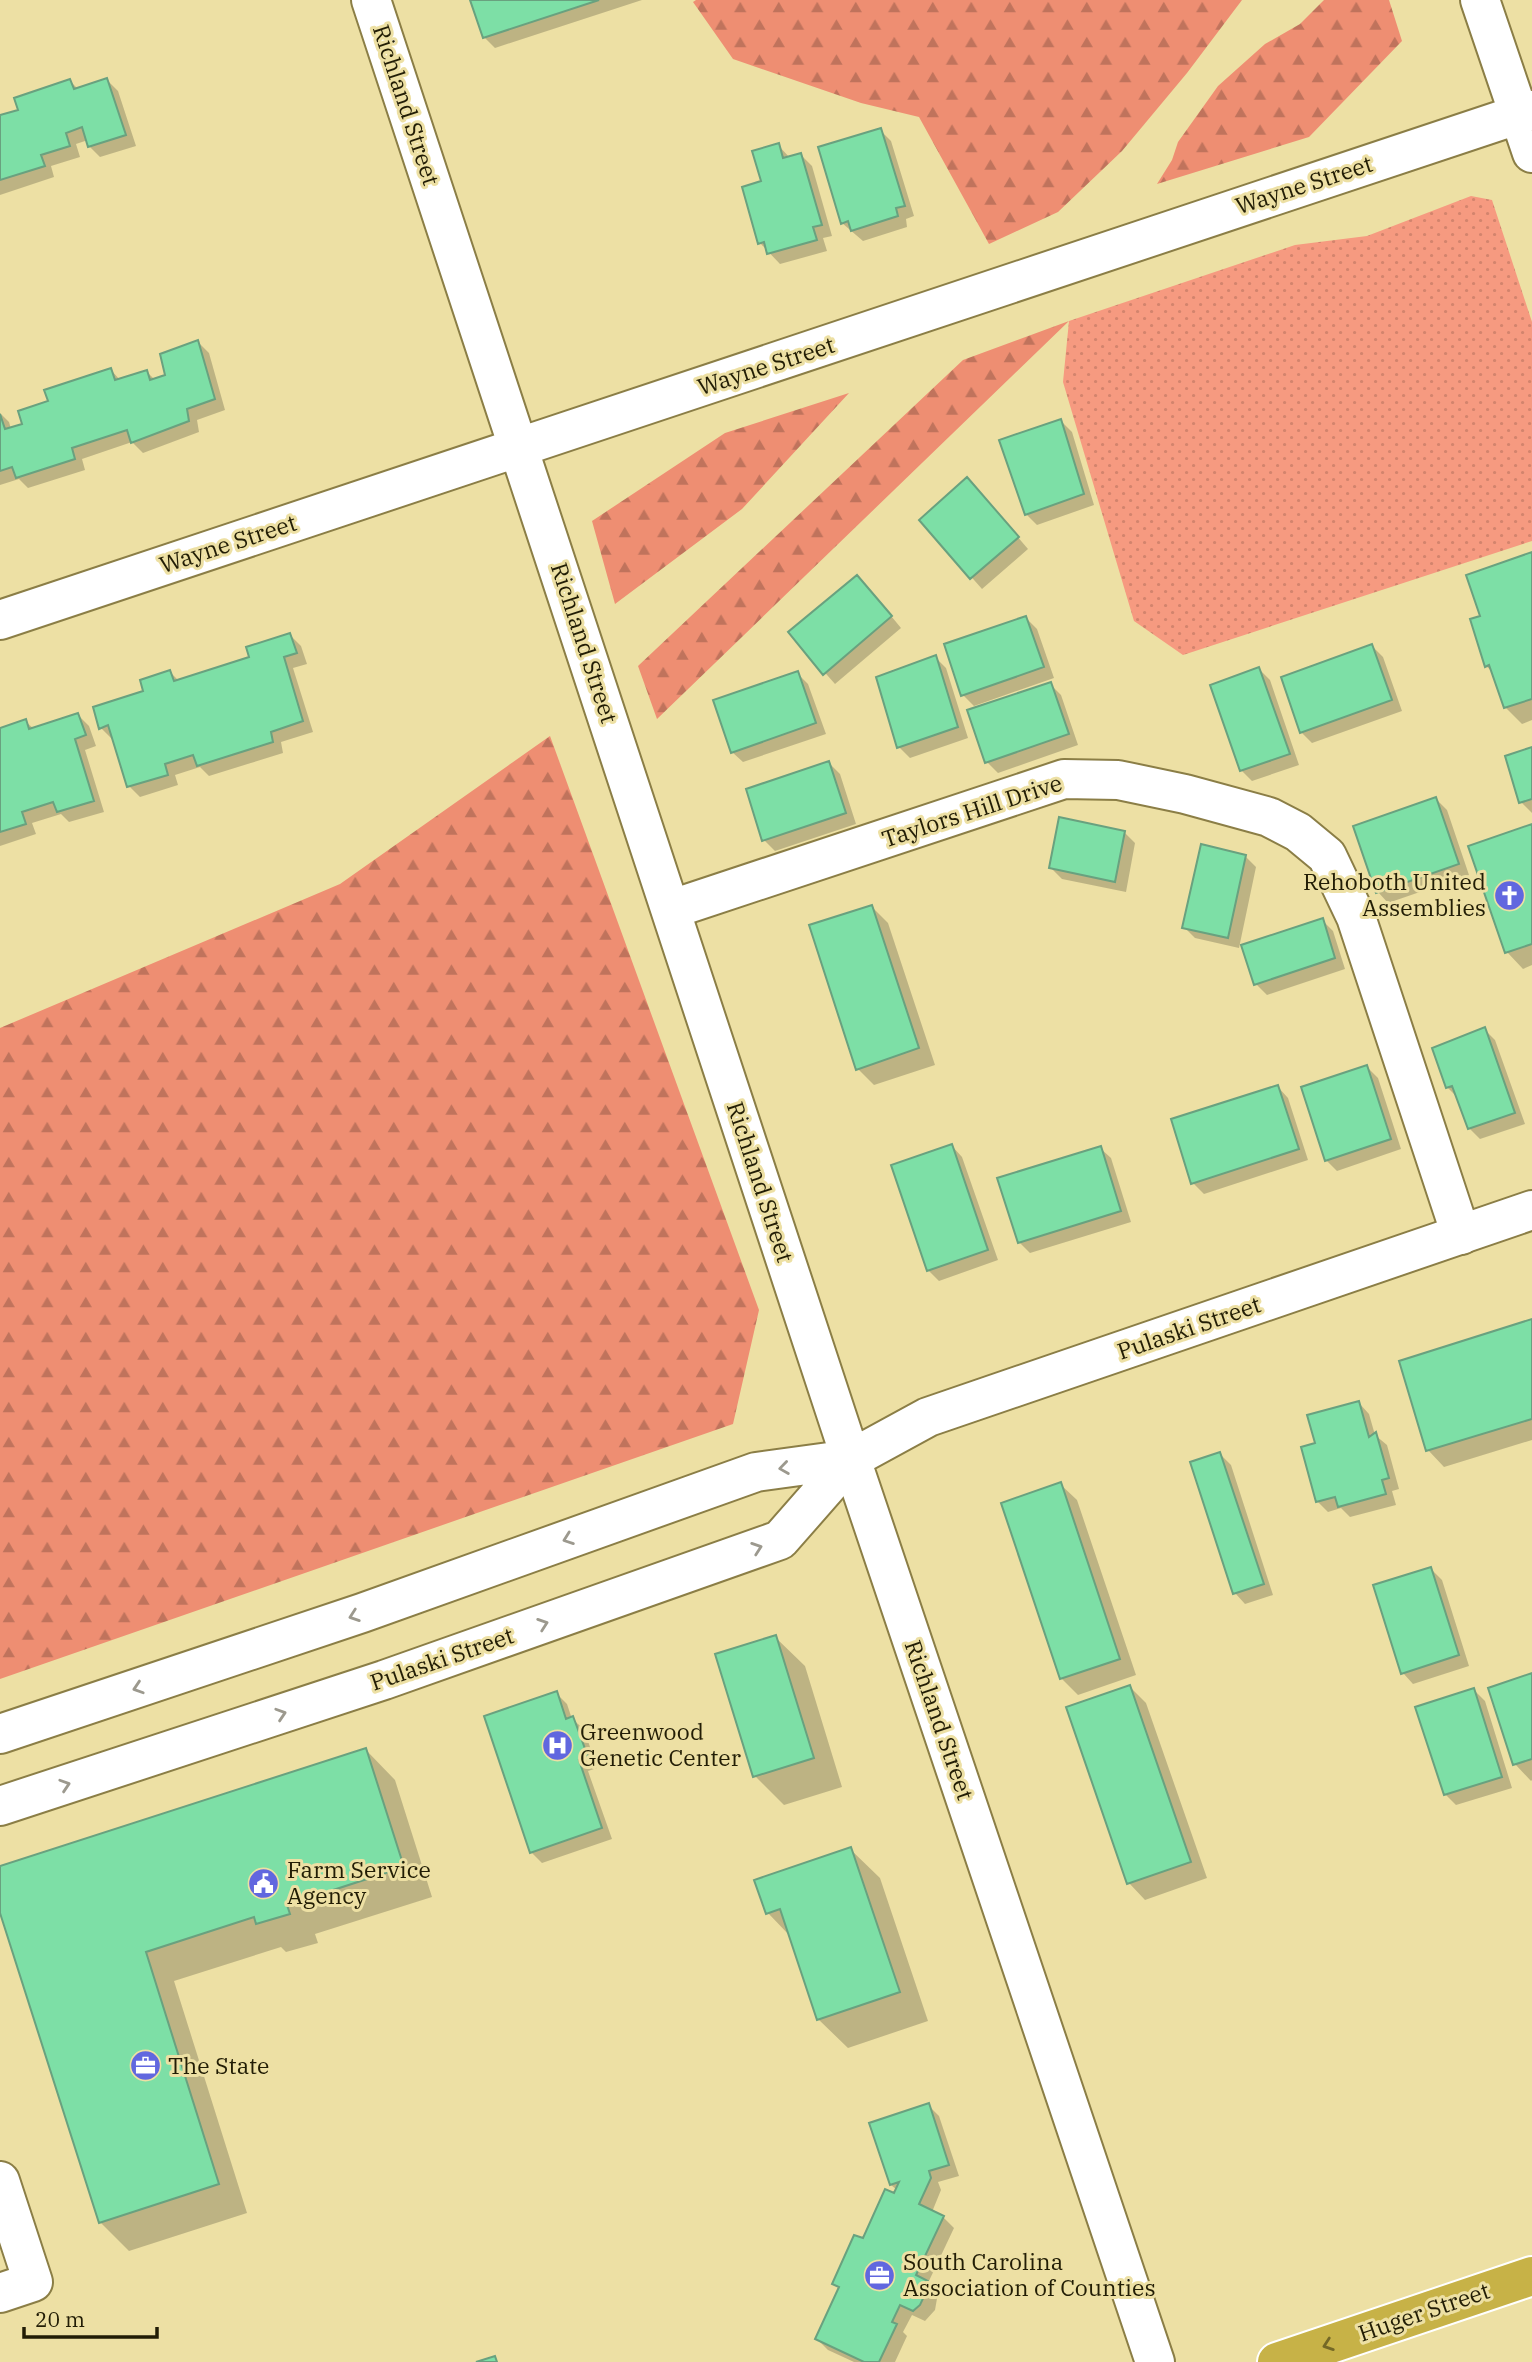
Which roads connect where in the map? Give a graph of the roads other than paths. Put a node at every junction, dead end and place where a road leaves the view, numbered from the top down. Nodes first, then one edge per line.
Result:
1 (371, 0) edge
2 (1480, 0) edge
3 (1525, 112) edge
4 (1532, 153) edge
5 (519, 447) junction
6 (0, 620) edge
7 (672, 909) junction
8 (1532, 1210) edge
9 (1461, 1235) junction
10 (851, 1459) junction
11 (0, 1734) edge
12 (0, 1806) edge
13 (0, 2181) edge
14 (1532, 2276) edge
15 (17, 2287) edge
16 (1155, 2362) edge
17 (1277, 2362) edge

1 - 5 street, Richland Street
2 - 3 street
3 - 4 street
3 - 5 street, Wayne Street
5 - 6 street, Wayne Street
5 - 7 street, Richland Street
7 - 9 street, Taylors Hill Drive
7 - 10 street, Richland Street
8 - 9 street, Pulaski Street
9 - 10 street, Pulaski Street
10 -> 11 street, Pulaski Street
12 -> 10 street, Pulaski Street
10 - 16 street, Richland Street
13 - 15 street
14 -> 17 highway, Huger Street

